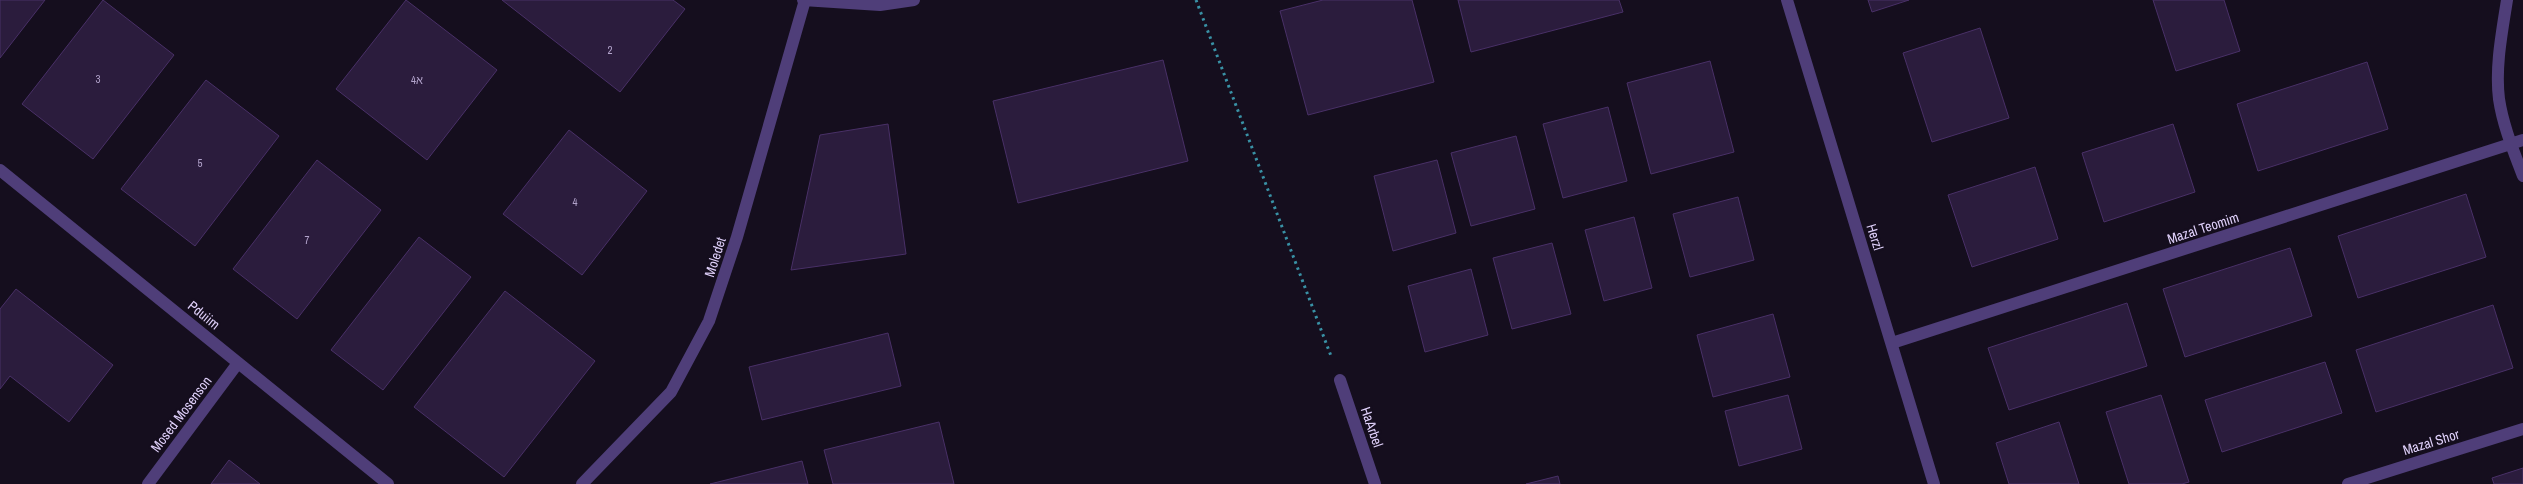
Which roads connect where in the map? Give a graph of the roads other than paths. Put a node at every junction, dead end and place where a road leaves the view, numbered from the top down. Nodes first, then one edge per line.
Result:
1 (805, 0) edge
2 (914, 0) edge
3 (1787, 0) edge
4 (2507, 0) edge
5 (2517, 142) edge
6 (0, 170) edge
7 (2523, 176) edge
8 (1892, 343) junction
9 (238, 363) junction
10 (1340, 380) road end
11 (2523, 429) edge
12 (148, 484) edge
13 (388, 484) edge
14 (582, 484) edge
15 (1375, 484) edge
16 (1934, 484) edge
17 (2348, 484) edge

1 - 2 street
1 - 14 street, Moledet
3 - 8 street, Herzl
4 - 5 street
5 - 7 street
5 - 8 street, Mazal Teomim
6 - 9 street, Pduiim
8 - 16 street, Herzl
9 - 12 street, Mosed Mosenson
9 - 13 street, Pduiim
10 - 15 street, HaArbel
11 - 17 street, Mazal Shor

